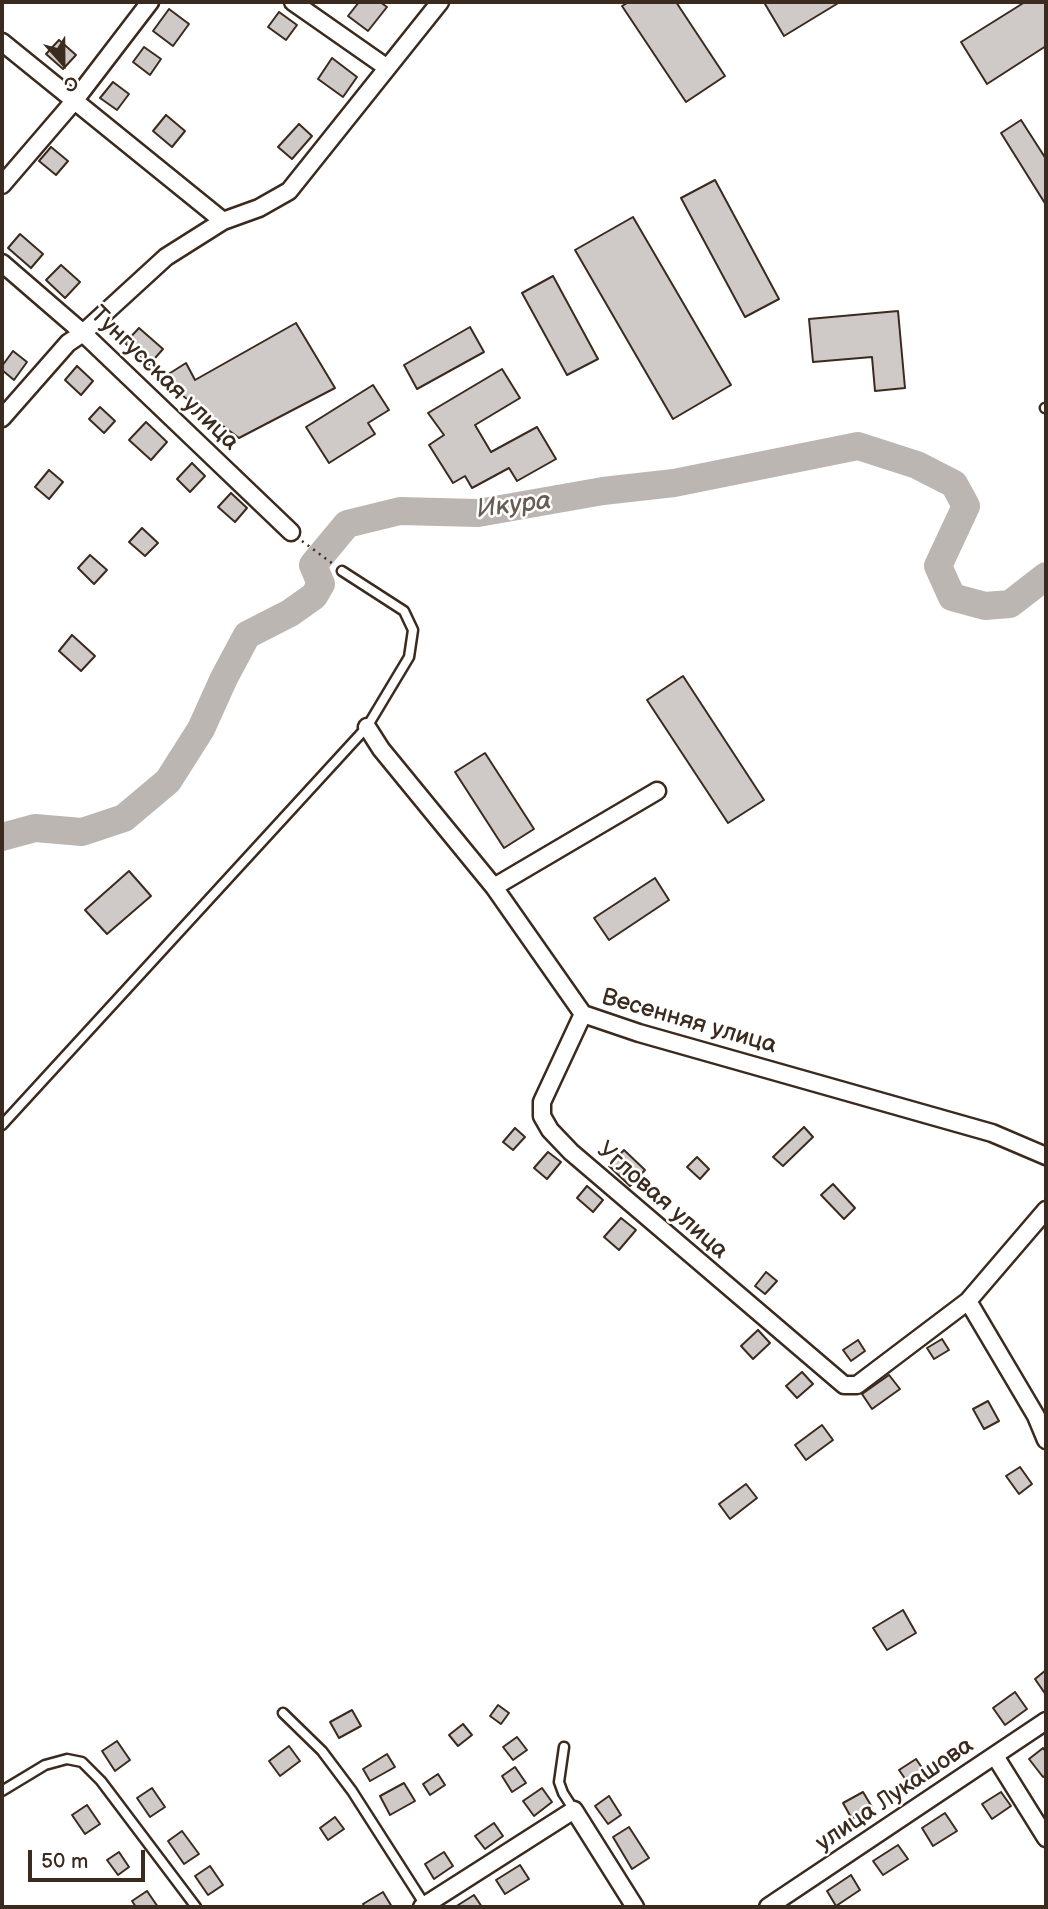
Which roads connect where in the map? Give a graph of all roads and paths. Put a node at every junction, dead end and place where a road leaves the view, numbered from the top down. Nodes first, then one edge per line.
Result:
1 (150, 2) edge
2 (293, 2) edge
3 (440, 2) edge
4 (2, 42) edge
5 (386, 67) junction
6 (75, 100) junction
7 (2, 185) edge
8 (223, 221) junction
9 (2, 263) edge
10 (83, 333) junction
11 (2, 418) edge
12 (291, 532) joint
13 (342, 570) joint
14 (367, 727) junction
15 (657, 792) dead end
16 (494, 887) junction
17 (583, 1014) junction
18 (2, 1125) edge
19 (1046, 1156) edge
20 (1046, 1210) edge
21 (968, 1301) junction
22 (1046, 1440) edge
23 (283, 1713) dead end
24 (1046, 1721) edge
25 (564, 1746) dead end
26 (995, 1756) junction
27 (2, 1791) edge
28 (574, 1810) junction
29 (1046, 1838) edge
30 (424, 1906) edge
31 (196, 1907) edge
32 (635, 1907) edge
33 (768, 1907) edge

1 - 6 street
2 - 5 street
3 - 5 street
4 - 6 street
5 - 8 street
6 - 7 street
6 - 8 street
8 - 10 street
9 - 10 street, Тунгусская улица
10 - 11 street
10 - 12 street, Тунгусская улица
12 - 13 path
13 - 14 lane
14 - 16 street, Весенняя улица
14 - 18 lane
15 - 16 street
16 - 17 street, Весенняя улица
17 - 19 street, Весенняя улица
17 - 21 street, Угловая улица
20 - 21 street
21 - 22 street
23 - 30 lane
24 - 26 street, улица Лукашова
25 - 28 lane
26 - 29 street
26 - 33 street, улица Лукашова
27 - 31 lane
28 - 30 street
28 - 32 street

